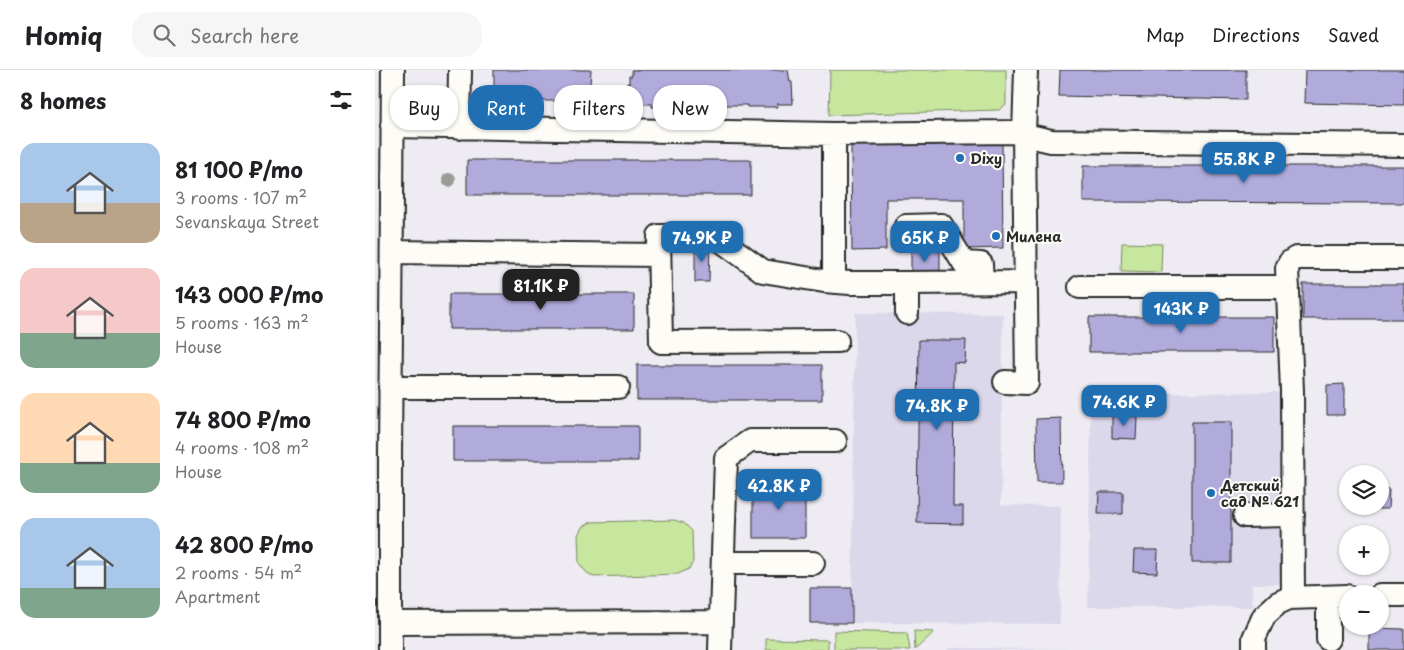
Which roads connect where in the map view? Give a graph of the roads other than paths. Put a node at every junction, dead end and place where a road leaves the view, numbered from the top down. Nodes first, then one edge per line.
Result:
1 (393, 70) edge
2 (1026, 70) edge
3 (461, 71) edge
4 (393, 85) edge
5 (459, 128) joint
6 (392, 130) edge
7 (834, 134) junction
8 (1024, 134) junction
9 (1404, 145) edge
10 (906, 226) dead end
11 (392, 252) junction
12 (659, 255) junction
13 (1404, 258) edge
14 (834, 281) junction
15 (982, 282) junction
16 (1026, 282) junction
17 (907, 283) junction
18 (1079, 287) dead end
19 (1288, 287) junction
20 (907, 313) dead end
21 (837, 341) dead end
22 (383, 350) edge
23 (1005, 382) dead end
24 (391, 387) junction
25 (618, 387) dead end
26 (835, 441) dead end
27 (382, 457) edge
28 (1293, 515) junction
29 (1245, 516) dead end
30 (723, 563) junction
31 (813, 563) dead end
32 (1389, 595) edge
33 (1404, 595) edge
34 (1338, 596) edge
35 (1293, 598) junction
36 (721, 622) junction
37 (391, 623) junction
38 (1328, 639) dead end
39 (391, 650) edge
40 (719, 650) edge
41 (1255, 650) edge

1 - 4 street
2 - 8 street
3 - 5 street
5 - 7 street
6 - 11 street
7 - 8 street
7 - 14 street
8 - 9 street
8 - 16 street
10 - 15 street
11 - 12 street
11 - 22 street
12 - 14 street
12 - 21 street
13 - 19 street
14 - 17 street
15 - 16 street
15 - 17 street
16 - 23 street
17 - 20 street
18 - 19 street
19 - 28 street
22 - 24 street
24 - 25 street
24 - 27 street
26 - 30 street
27 - 37 street
28 - 29 street
28 - 35 street
30 - 31 street
30 - 36 street
32 - 33 street
34 - 35 street
34 - 38 street
35 - 41 street
36 - 37 street
36 - 40 street
37 - 39 street

